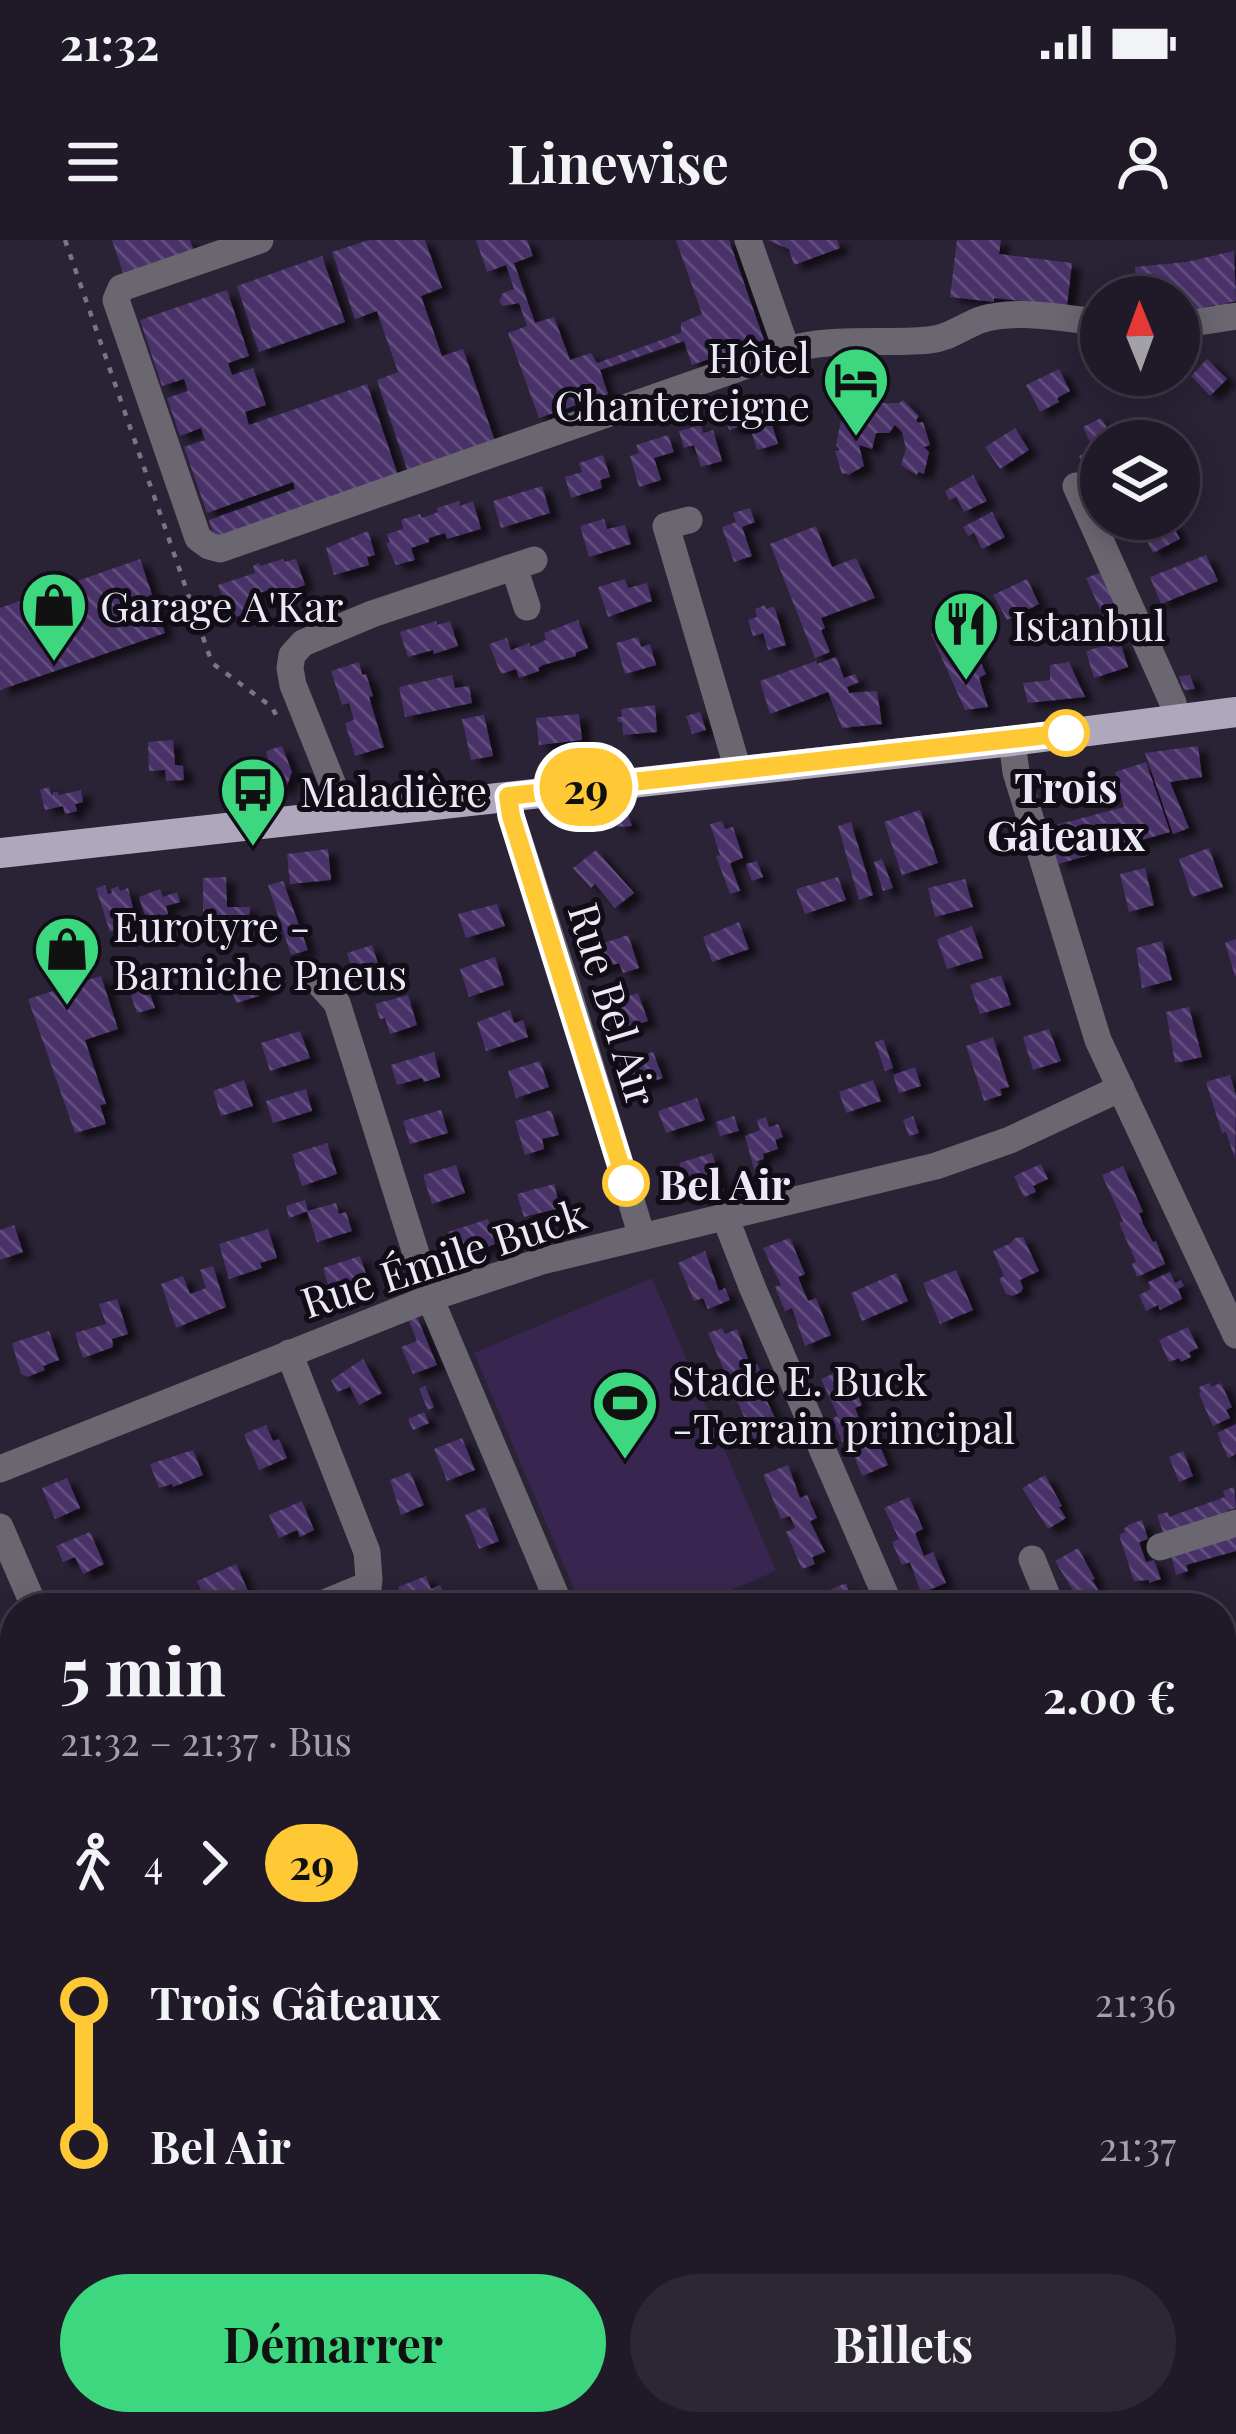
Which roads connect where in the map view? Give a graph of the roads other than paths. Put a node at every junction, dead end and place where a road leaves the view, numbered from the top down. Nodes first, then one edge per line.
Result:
1 (260, 240) edge
2 (748, 240) edge
3 (1236, 316) edge
4 (1080, 320) edge
5 (1200, 322) edge
6 (787, 351) junction
7 (1076, 486) dead end
8 (688, 520) dead end
9 (527, 607) dead end
10 (1236, 712) edge
11 (1176, 719) junction
12 (1012, 741) junction
13 (738, 770) junction
14 (508, 796) junction
15 (345, 815) junction
16 (0, 853) edge
17 (318, 982) dead end
18 (1121, 1088) junction
19 (725, 1217) junction
20 (642, 1237) junction
21 (430, 1298) junction
22 (1236, 1335) edge
23 (289, 1353) junction
24 (0, 1469) edge
25 (1236, 1523) edge
26 (0, 1527) edge
27 (1160, 1547) dead end
28 (1032, 1559) dead end
29 (29, 1593) edge
30 (367, 1593) edge
31 (555, 1593) edge
32 (885, 1593) edge
33 (1046, 1593) edge

1 - 6 street
2 - 6 street
3 - 5 street
4 - 6 street
7 - 11 street
8 - 13 street
9 - 15 street
10 - 11 main road
11 - 12 main road
12 - 13 main road
12 - 18 street
13 - 14 main road
14 - 15 main road
14 - 20 street, Rue Bel Air
15 - 16 main road
17 - 21 street
18 - 19 street, Rue Émile Buck
18 - 22 street
19 - 20 street, Rue Émile Buck
19 - 32 street
20 - 21 street, Rue Émile Buck
21 - 23 street, Rue Émile Buck
21 - 31 street
23 - 24 street, Rue Émile Buck
23 - 30 street
25 - 27 street
26 - 29 street
28 - 33 street

